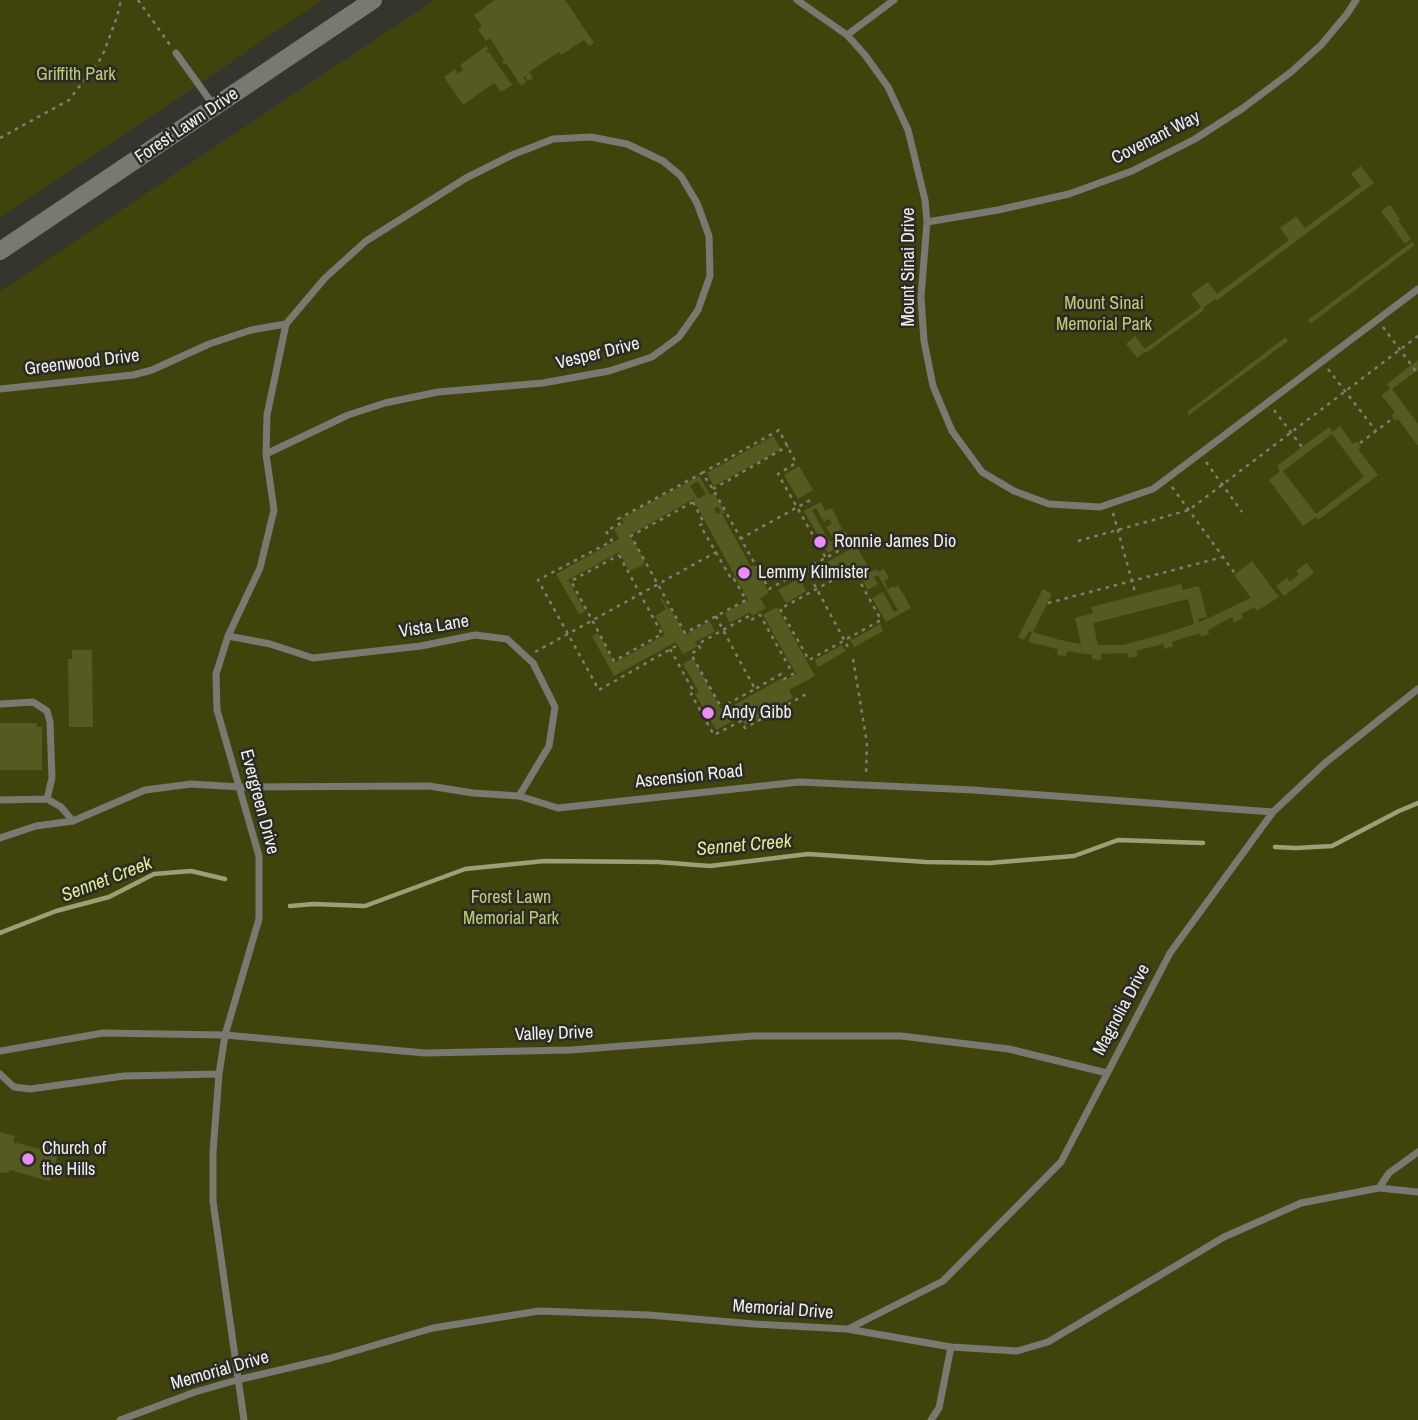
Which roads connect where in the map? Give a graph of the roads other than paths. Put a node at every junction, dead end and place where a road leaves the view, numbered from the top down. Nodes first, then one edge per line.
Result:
1 (797, 0) edge
2 (894, 0) edge
3 (1356, 0) edge
4 (367, 2) edge
5 (847, 35) junction
6 (176, 53) road end
7 (215, 107) junction
8 (927, 222) junction
9 (0, 251) edge
10 (1418, 289) edge
11 (286, 324) junction
12 (0, 389) edge
13 (267, 454) junction
14 (228, 636) junction
15 (1418, 689) edge
16 (0, 704) edge
17 (240, 787) junction
18 (519, 796) junction
19 (47, 799) junction
20 (0, 800) edge
21 (1273, 812) junction
22 (73, 821) junction
23 (0, 838) edge
24 (225, 1035) junction
25 (0, 1051) edge
26 (0, 1073) edge
27 (1107, 1073) junction
28 (219, 1074) junction
29 (1418, 1152) edge
30 (1379, 1188) junction
31 (1418, 1192) edge
32 (847, 1329) junction
33 (951, 1347) junction
34 (237, 1380) junction
35 (120, 1420) edge
36 (244, 1420) edge
37 (931, 1420) edge

1 - 5 lane, Mount Sinai Drive
2 - 5 lane
3 - 8 lane, Covenant Way
4 - 7 street, Forest Lawn Drive
5 - 8 lane, Mount Sinai Drive
6 - 7 lane
7 - 9 street, Forest Lawn Drive
8 - 10 lane, Mount Sinai Drive
11 - 12 lane, Greenwood Drive
11 - 13 lane, Evergreen Drive
11 - 13 lane, Vesper Drive
13 - 14 lane, Evergreen Drive
14 - 17 lane, Evergreen Drive
14 - 18 lane, Vista Lane
15 - 21 lane, Magnolia Drive
16 - 19 lane
17 - 18 lane, Ascension Road
17 - 22 lane, Ascension Road
17 - 24 lane, Evergreen Drive
18 - 21 lane, Ascension Road
19 - 20 lane
19 - 22 lane
21 - 27 lane, Magnolia Drive
22 - 23 lane, Ascension Road
24 - 25 lane, Valley Drive
24 - 27 lane, Valley Drive
24 - 28 lane, Evergreen Drive
26 - 28 lane
27 - 32 lane, Magnolia Drive
28 - 34 lane, Evergreen Drive
29 - 30 lane
30 - 31 lane, Memorial Drive
30 - 33 lane, Memorial Drive
32 - 33 lane, Memorial Drive
32 - 34 lane, Memorial Drive
33 - 37 lane
34 - 35 lane, Memorial Drive
34 - 36 lane, Evergreen Drive

